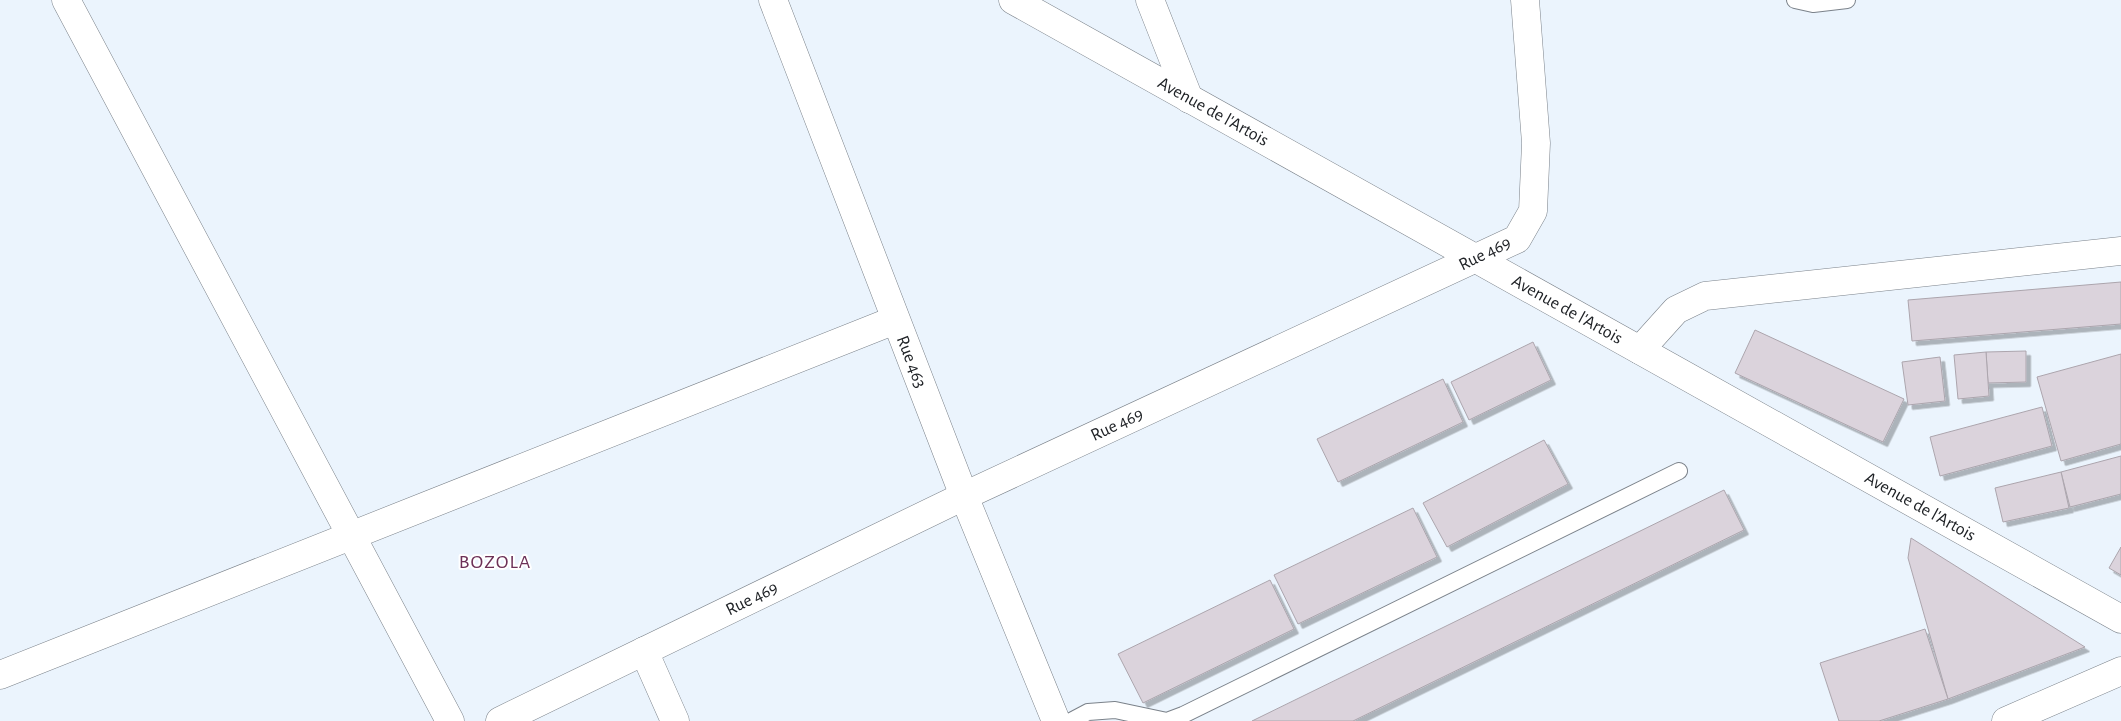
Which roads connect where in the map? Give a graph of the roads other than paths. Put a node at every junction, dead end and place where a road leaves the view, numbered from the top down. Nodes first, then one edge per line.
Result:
1 (66, 0) edge
2 (773, 0) edge
3 (1012, 0) edge
4 (1150, 0) edge
5 (1525, 0) edge
6 (1796, 0) edge
7 (1846, 0) edge
8 (1189, 99) junction
9 (2121, 251) edge
10 (1477, 259) junction
11 (894, 320) junction
12 (1640, 350) junction
13 (1680, 471) dead end
14 (964, 496) junction
15 (353, 536) junction
16 (2121, 619) edge
17 (644, 652) junction
18 (2121, 672) edge
19 (0, 675) edge
20 (2021, 718) edge
21 (450, 721) edge
22 (500, 721) edge
23 (675, 721) edge
24 (1056, 721) edge
25 (1071, 721) edge

1 - 15 street
2 - 11 street, Rue 463
3 - 8 street, Avenue de l'Artois
4 - 8 street
5 - 10 street, Rue 469
6 - 7 lane
8 - 10 street, Avenue de l'Artois
9 - 12 street
10 - 12 street, Avenue de l'Artois
10 - 14 street, Rue 469
11 - 14 street, Rue 463
11 - 15 street
12 - 16 street, Avenue de l'Artois
13 - 25 lane
14 - 17 street, Rue 469
14 - 24 street, Rue 463
15 - 19 street
15 - 21 street
17 - 22 street, Rue 469
17 - 23 street
18 - 20 street

